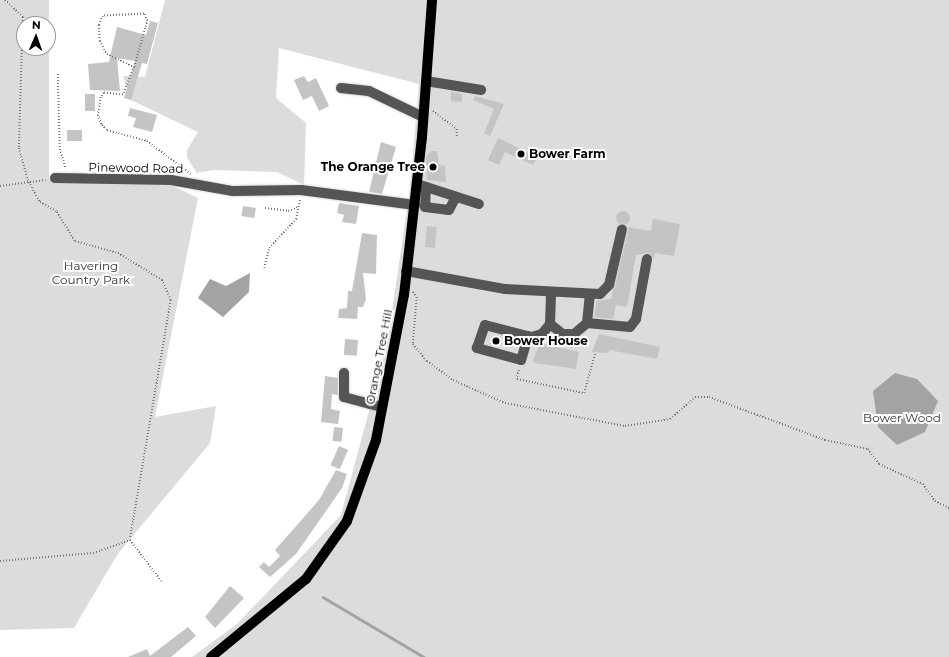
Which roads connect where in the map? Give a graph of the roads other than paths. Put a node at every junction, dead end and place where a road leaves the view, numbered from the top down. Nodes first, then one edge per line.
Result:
1 (432, 0) edge
2 (426, 81) junction
3 (341, 88) dead end
4 (481, 90) dead end
5 (423, 114) junction
6 (55, 178) road end
7 (421, 186) junction
8 (456, 197) junction
9 (479, 204) dead end
10 (414, 205) junction
11 (622, 229) dead end
12 (647, 260) dead end
13 (406, 271) junction
14 (551, 292) junction
15 (590, 294) junction
16 (587, 323) junction
17 (550, 324) junction
18 (528, 336) junction
19 (344, 373) dead end
20 (382, 407) junction
21 (211, 657) edge

1 - 2 main road, Orange Tree Hill
2 - 4 street
2 - 5 main road, Orange Tree Hill
3 - 5 street
5 - 7 main road, Orange Tree Hill
6 - 10 street, Pinewood Road
7 - 8 street
7 - 8 street
7 - 10 main road, Orange Tree Hill
8 - 9 street
10 - 13 main road, Orange Tree Hill
11 - 15 street
12 - 16 street
13 - 14 street
13 - 20 main road, Orange Tree Hill
14 - 15 street
14 - 17 street
15 - 16 street
16 - 17 street
17 - 18 street
18 - 18 street
19 - 20 street
20 - 21 main road, Orange Tree Hill

